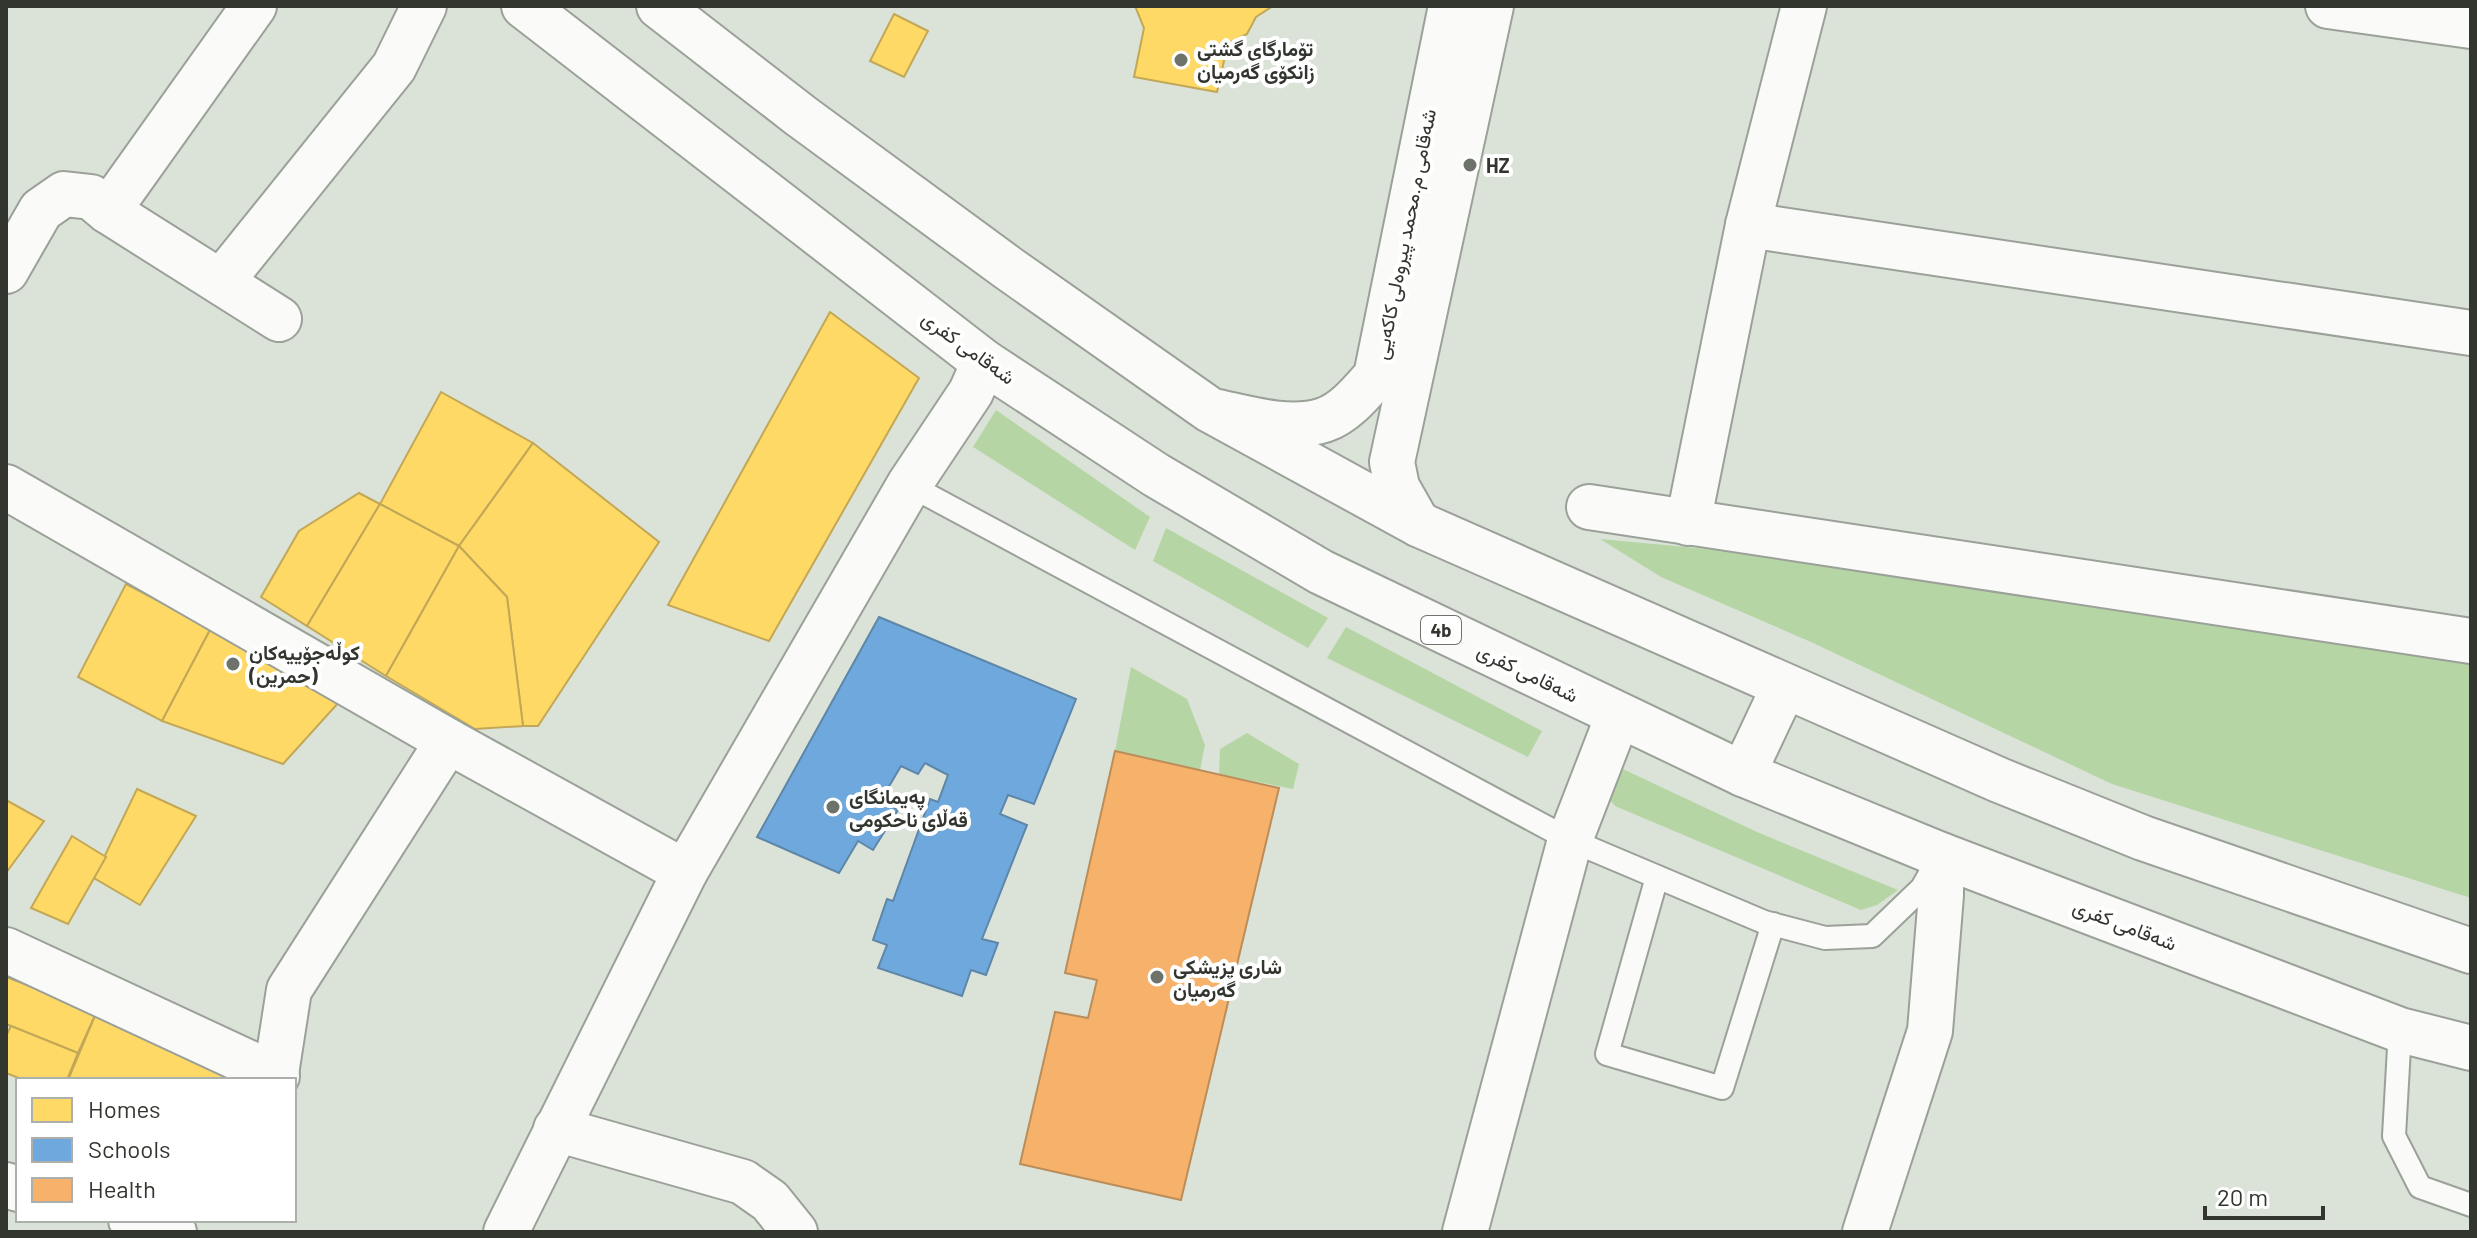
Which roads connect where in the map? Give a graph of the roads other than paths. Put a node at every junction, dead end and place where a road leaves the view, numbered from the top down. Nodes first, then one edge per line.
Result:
1 (254, 6) edge
2 (424, 6) edge
3 (524, 6) edge
4 (659, 6) edge
5 (1451, 6) edge
6 (1491, 6) edge
7 (1804, 6) edge
8 (2328, 6) edge
9 (2471, 26) edge
10 (108, 211) junction
11 (1748, 225) junction
12 (6, 271) edge
13 (221, 282) junction
14 (279, 319) dead end
15 (2471, 333) edge
16 (984, 362) junction
17 (1210, 410) junction
18 (909, 485) junction
19 (6, 487) edge
20 (1589, 507) dead end
21 (1688, 523) junction
22 (1418, 524) junction
23 (2471, 641) edge
24 (1784, 687) junction
25 (1618, 716) junction
26 (448, 741) junction
27 (1743, 774) junction
28 (1570, 840) junction
29 (1941, 855) junction
30 (685, 872) junction
31 (1657, 877) junction
32 (1773, 924) junction
33 (6, 950) edge
34 (2471, 951) edge
35 (2400, 1030) junction
36 (2471, 1048) edge
37 (276, 1078) edge
38 (556, 1129) junction
39 (2471, 1205) edge
40 (138, 1222) edge
41 (174, 1232) edge
42 (506, 1232) edge
43 (795, 1232) edge
44 (1465, 1232) edge
45 (1865, 1232) edge

1 - 10 main road
2 - 13 main road
3 - 16 main road, شەقامی کفری / 4b
4 - 17 main road
5 - 17 main road, شەقامی م.محمد پیروەلی کاکەیی
6 - 22 main road, شەقامی م.محمد پیروەلی کاکەیی
7 - 11 main road
8 - 9 main road
10 - 12 main road
10 - 13 main road
11 - 15 main road
11 - 21 main road
13 - 14 main road
16 - 18 main road
16 - 25 main road, شەقامی کفری / 4b
17 - 22 main road
18 - 28 lane
18 - 30 main road
19 - 26 main road
20 - 21 main road
21 - 23 main road
22 - 24 main road
24 - 27 main road
24 - 34 main road
25 - 27 main road, شەقامی کفری / 4b
25 - 28 main road
26 - 30 main road
26 - 37 main road
27 - 29 main road, شەقامی کفری / 4b
28 - 31 lane
28 - 44 main road
29 - 32 lane
29 - 35 main road, شەقامی کفری / 4b
29 - 45 main road
30 - 38 main road
31 - 32 lane
31 - 32 lane
33 - 37 main road
35 - 36 main road, شەقامی کفری / 4b
35 - 39 lane
38 - 42 main road
38 - 43 main road
40 - 41 main road

